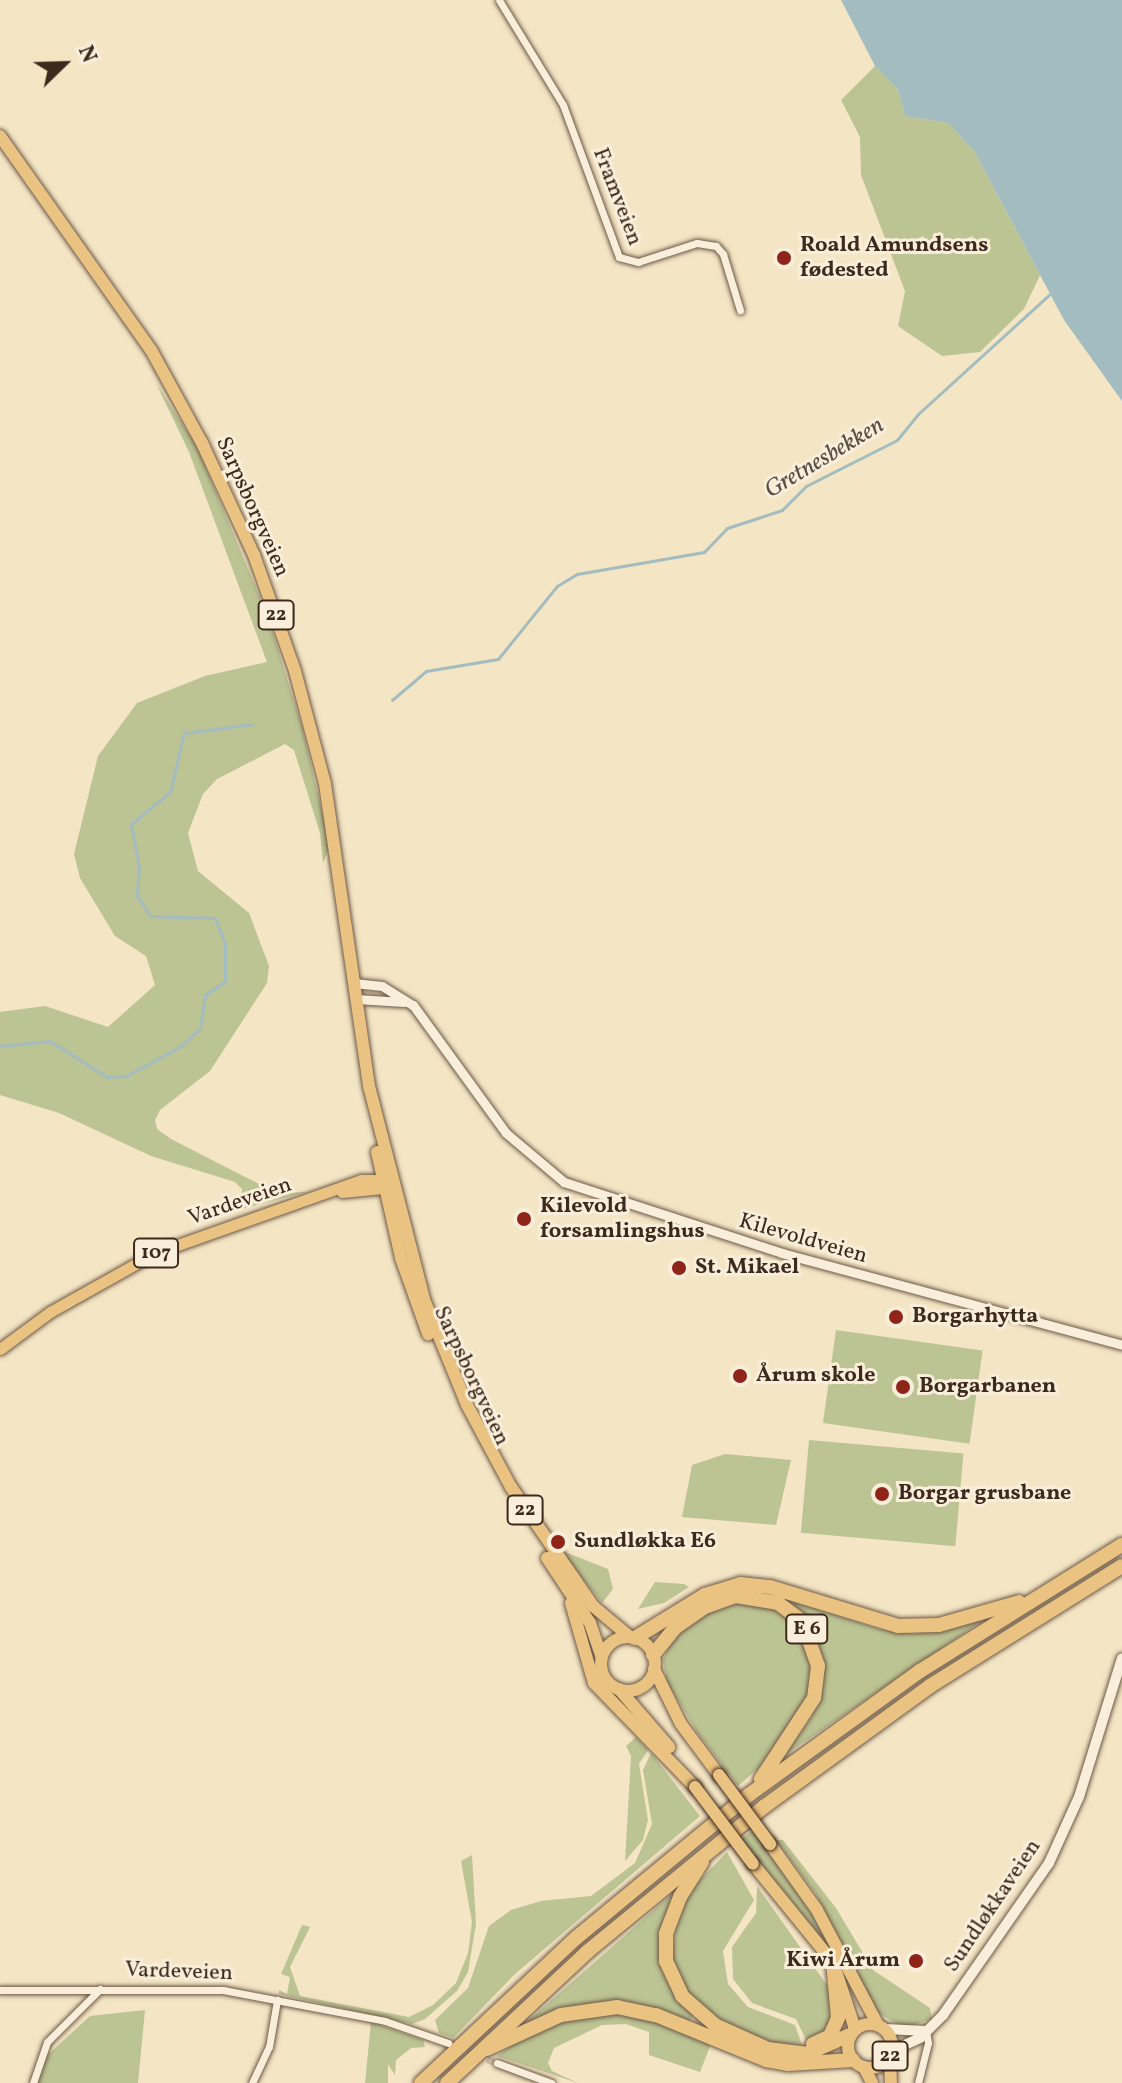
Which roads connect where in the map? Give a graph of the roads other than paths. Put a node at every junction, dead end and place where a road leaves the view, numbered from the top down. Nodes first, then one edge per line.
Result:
1 (499, 0) edge
2 (0, 136) edge
3 (740, 310) dead end
4 (354, 983) junction
5 (356, 999) junction
6 (413, 1005) junction
7 (385, 1181) junction
8 (1122, 1345) edge
9 (0, 1349) edge
10 (1122, 1545) edge
11 (552, 1565) junction
12 (1122, 1566) edge
13 (1038, 1595) junction
14 (632, 1638) junction
15 (602, 1657) junction
16 (1122, 1658) edge
17 (654, 1662) junction
18 (619, 1689) junction
19 (695, 1787) junction
20 (750, 1794) junction
21 (714, 1846) junction
22 (833, 1962) junction
23 (100, 1989) junction
24 (0, 1990) edge
25 (277, 2000) junction
26 (881, 2027) junction
27 (926, 2031) junction
28 (852, 2032) junction
29 (448, 2043) tunnel mouth
30 (782, 2052) junction
31 (891, 2054) junction
32 (473, 2057) junction
33 (497, 2063) tunnel mouth
34 (858, 2064) junction
35 (33, 2083) edge
36 (252, 2083) edge
37 (421, 2083) edge
38 (447, 2083) edge
39 (551, 2083) edge
40 (872, 2083) edge
41 (891, 2083) edge
42 (918, 2083) edge

1 - 3 street, Framveien
2 - 4 highway, Sarpsborgveien / 22
4 - 5 highway, Sarpsborgveien / 22
4 - 6 street, Kilevoldveien
5 - 6 street
5 - 7 highway, Sarpsborgveien / 22
6 - 8 street, Kilevoldveien
7 - 9 main road, Vardeveien / 107
7 - 11 highway, Sarpsborgveien / 22
7 - 14 highway, Sarpsborgveien / 22
10 - 13 highway, E 6
11 - 15 highway, Sarpsborgveien / 22
11 - 19 highway, 22
12 - 21 highway
13 - 14 highway, E 6
13 - 20 highway, E 6
14 - 15 highway
14 - 17 highway, 22
15 - 18 highway, 22
16 - 27 main road, Sundløkkaveien
17 - 18 highway
17 - 20 highway, E 6
17 - 26 highway, 22, bridge
18 - 19 highway, 22
19 - 22 highway, 22, bridge
20 - 37 highway, E 6
21 - 30 highway
21 - 32 highway
22 - 28 highway, 22
22 - 30 highway
23 - 24 street, Vardeveien
23 - 25 street, Vardeveien
23 - 35 street
25 - 29 street, Vardeveien
25 - 36 street
26 - 27 main road
26 - 28 highway, 22
26 - 31 highway, 22
27 - 31 main road, Sundløkkaveien
27 - 42 street
28 - 30 highway
28 - 34 highway, 22
31 - 34 highway, 22
31 - 41 highway, 22
32 - 34 highway
32 - 38 highway
33 - 39 street
34 - 40 highway, 22

